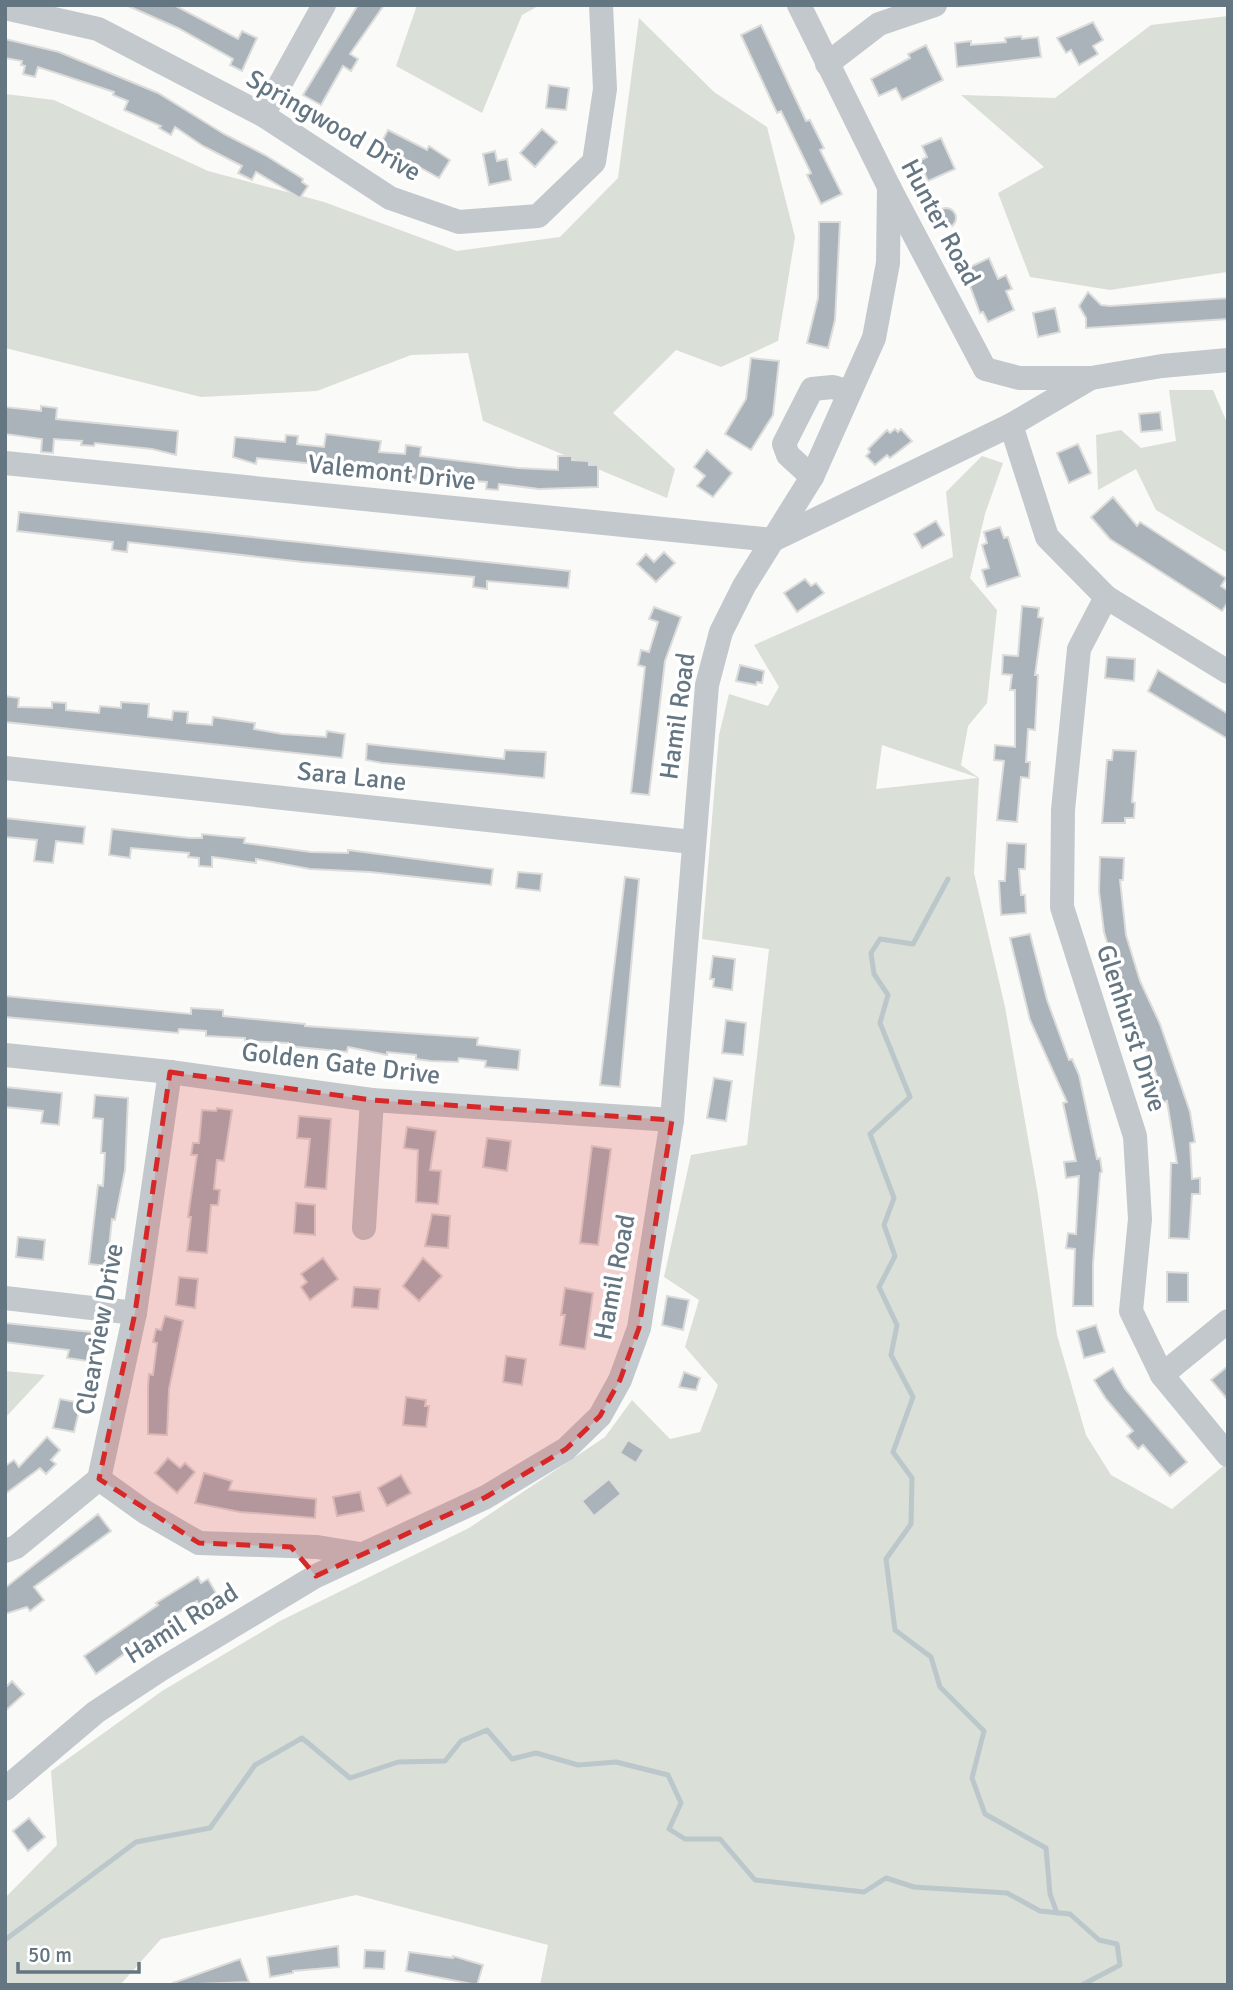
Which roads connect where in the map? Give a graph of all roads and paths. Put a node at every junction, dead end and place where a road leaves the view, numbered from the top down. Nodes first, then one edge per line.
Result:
1 (324, 5) edge
2 (601, 5) edge
3 (799, 5) edge
4 (935, 5) edge
5 (5, 8) edge
6 (827, 64) junction
7 (262, 115) junction
8 (889, 187) junction
9 (1228, 360) edge
10 (1091, 378) junction
11 (849, 393) junction
12 (1011, 425) junction
13 (5, 463) edge
14 (812, 477) junction
15 (773, 540) junction
16 (1106, 597) junction
17 (1228, 672) edge
18 (5, 768) edge
19 (692, 842) junction
20 (5, 1055) edge
21 (170, 1072) junction
22 (372, 1100) junction
23 (672, 1120) junction
24 (364, 1228) dead end
25 (5, 1298) edge
26 (135, 1313) junction
27 (1228, 1321) edge
28 (1162, 1375) junction
29 (1228, 1455) edge
30 (99, 1479) junction
31 (291, 1546) junction
32 (5, 1551) edge
33 (360, 1555) junction
34 (316, 1576) junction
35 (5, 1788) edge

1 - 7 street
2 - 7 street, Springwood Drive
3 - 6 street, Hunter Road
4 - 6 street
5 - 7 street, Springwood Drive
6 - 8 street, Hunter Road
8 - 10 street, Hunter Road
8 - 11 street, Hamil Road
9 - 10 street
10 - 12 street
11 - 14 street, Hamil Road
11 - 14 street
12 - 15 street
12 - 16 street
13 - 15 street, Valemont Drive
14 - 15 street, Hamil Road
15 - 19 street, Hamil Road
16 - 17 street
16 - 28 street, Glenhurst Drive
18 - 19 street, Sara Lane
19 - 23 street, Hamil Road
20 - 21 street, Golden Gate Drive
21 - 22 street, Golden Gate Drive
21 - 26 street, Clearview Drive
22 - 23 street, Golden Gate Drive
22 - 24 street
23 - 33 street, Hamil Road
25 - 26 street
26 - 30 street, Clearview Drive
27 - 28 street
28 - 29 street, Glenhurst Drive
30 - 31 street
30 - 32 street
31 - 33 street
31 - 34 street
33 - 34 street, Hamil Road
34 - 35 street, Hamil Road

